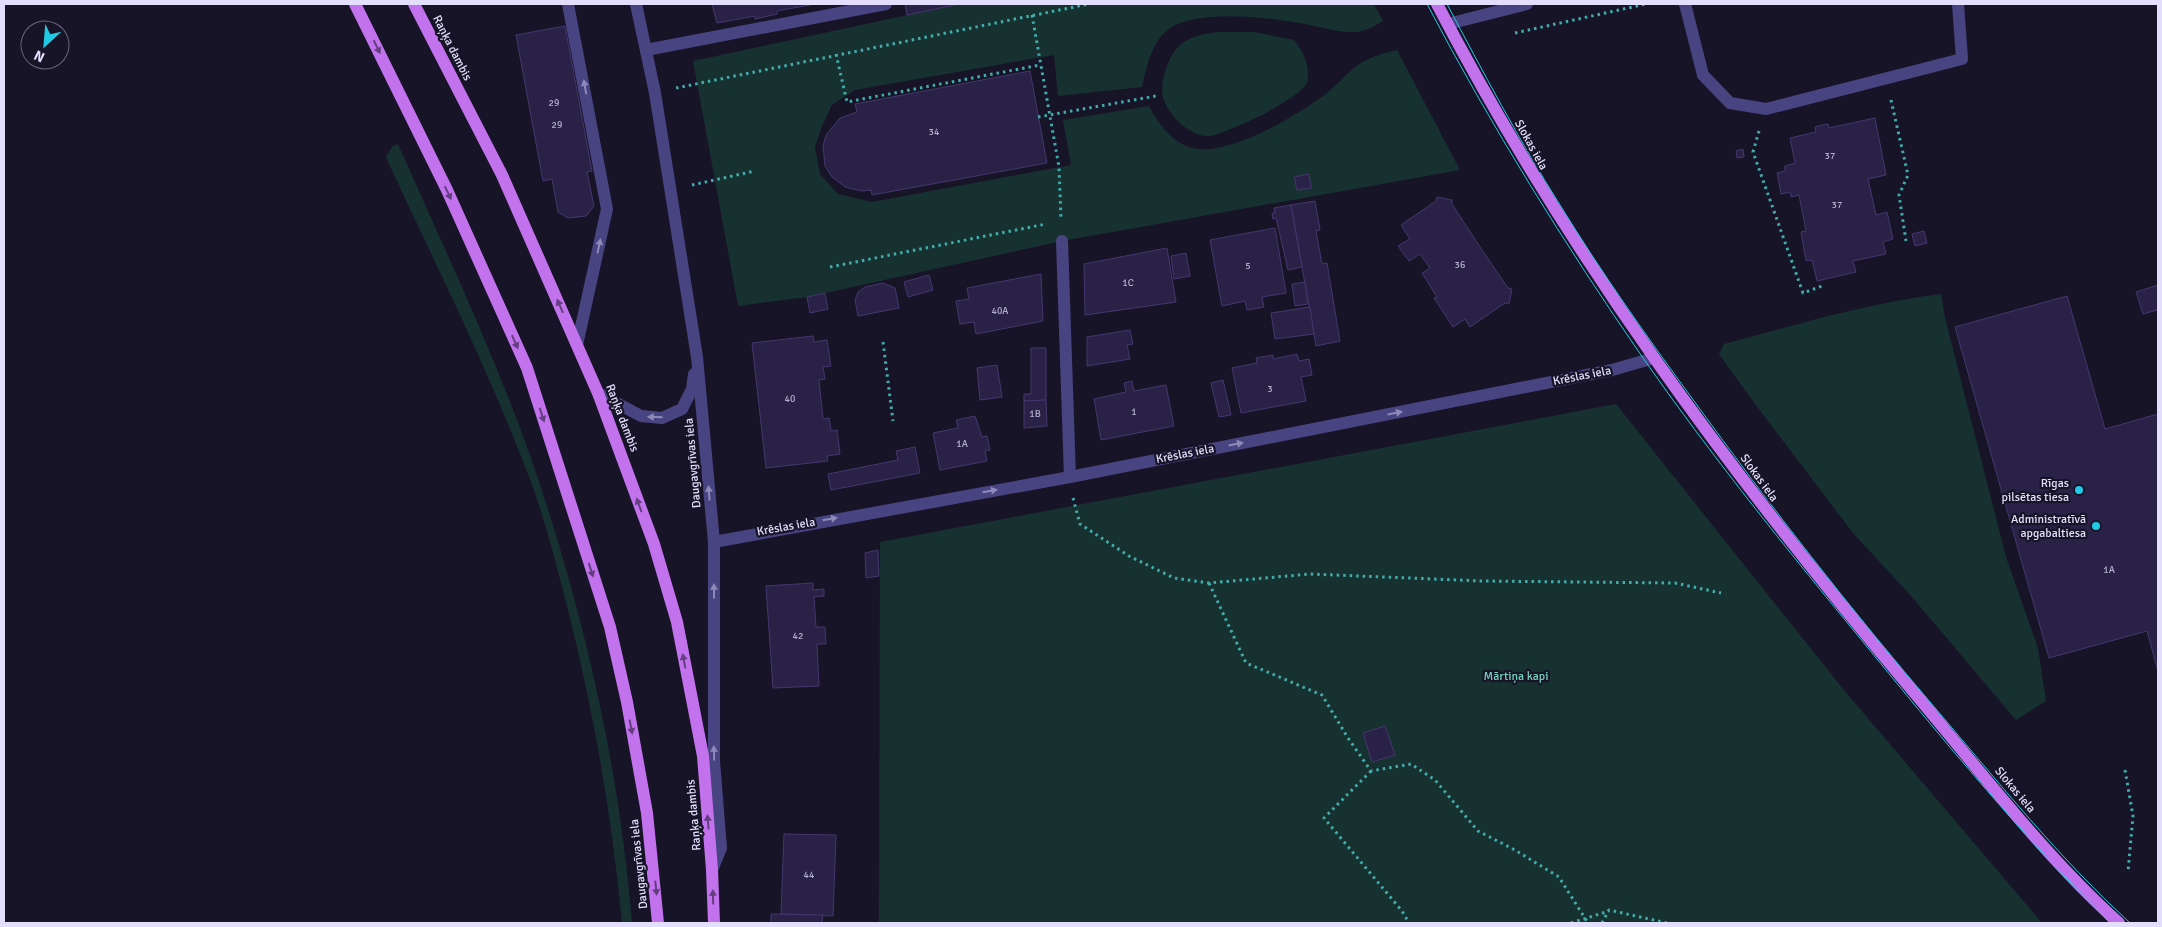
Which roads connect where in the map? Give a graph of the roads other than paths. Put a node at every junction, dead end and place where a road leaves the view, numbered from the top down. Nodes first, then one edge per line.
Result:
1 (355, 4) edge
2 (414, 4) edge
3 (568, 4) edge
4 (636, 4) edge
5 (886, 4) edge
6 (1437, 4) edge
7 (1527, 4) edge
8 (1685, 4) edge
9 (1958, 4) edge
10 (1448, 24) junction
11 (646, 50) junction
12 (1062, 241) road end
13 (577, 345) junction
14 (697, 357) junction
15 (1654, 358) junction
16 (598, 393) junction
17 (1070, 477) junction
18 (714, 542) junction
19 (712, 870) junction
20 (658, 923) edge
21 (714, 923) edge
22 (2120, 923) edge

1 -> 20 main road, Daugavgrīvas iela
13 -> 2 main road, Raņķa dambis
13 -> 3 street
4 - 11 street, Daugavgrīvas iela
5 - 11 street
6 - 10 main road, Slokas iela
7 - 10 street
8 - 9 street
10 - 15 main road, Slokas iela
11 - 14 street, Daugavgrīvas iela
12 - 17 street
13 - 16 main road, Raņķa dambis
14 -> 16 street
18 -> 14 street, Daugavgrīvas iela
17 -> 15 street, Krēslas iela
15 - 22 main road, Slokas iela
19 -> 16 main road, Raņķa dambis
18 -> 17 street, Krēslas iela
19 -> 18 street, Daugavgrīvas iela
21 -> 19 main road, Daugavgrīvas iela

